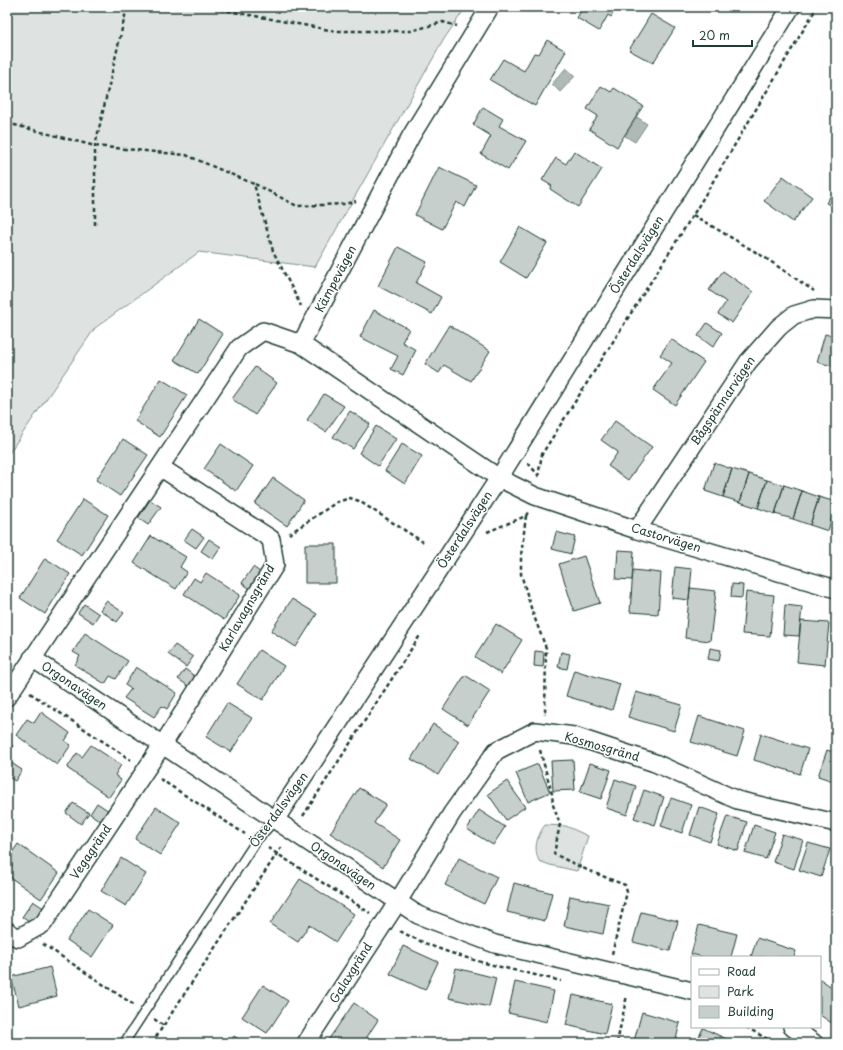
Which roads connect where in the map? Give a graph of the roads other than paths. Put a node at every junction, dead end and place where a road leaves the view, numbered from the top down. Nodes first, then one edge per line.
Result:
1 (490, 7) edge
2 (791, 7) edge
3 (836, 310) edge
4 (302, 344) junction
5 (160, 467) junction
6 (499, 478) junction
7 (637, 530) junction
8 (836, 589) edge
9 (32, 658) junction
10 (7, 697) edge
11 (163, 745) junction
12 (275, 820) junction
13 (836, 823) edge
14 (397, 903) junction
15 (7, 931) edge
16 (691, 991) edge
17 (793, 1028) edge
18 (124, 1043) edge
19 (306, 1043) edge
20 (814, 1043) edge

1 - 4 street, Kämpevägen
2 - 6 street, Österdalsvägen
3 - 7 street, Bågspännarvägen
4 - 5 street
4 - 6 street
5 - 9 street
5 - 11 street, Karlavagnsgränd
6 - 7 street, Castorvägen
6 - 12 street, Österdalsvägen
7 - 8 street, Castorvägen
9 - 10 street
9 - 11 street, Orgonavägen
11 - 12 street, Orgonavägen
11 - 15 street, Vegagränd
12 - 14 street, Orgonavägen
12 - 18 lane, Österdalsvägen
13 - 14 street, Kosmosgränd
14 - 16 street, Orgonavägen
14 - 19 street, Galaxgränd
17 - 20 street

